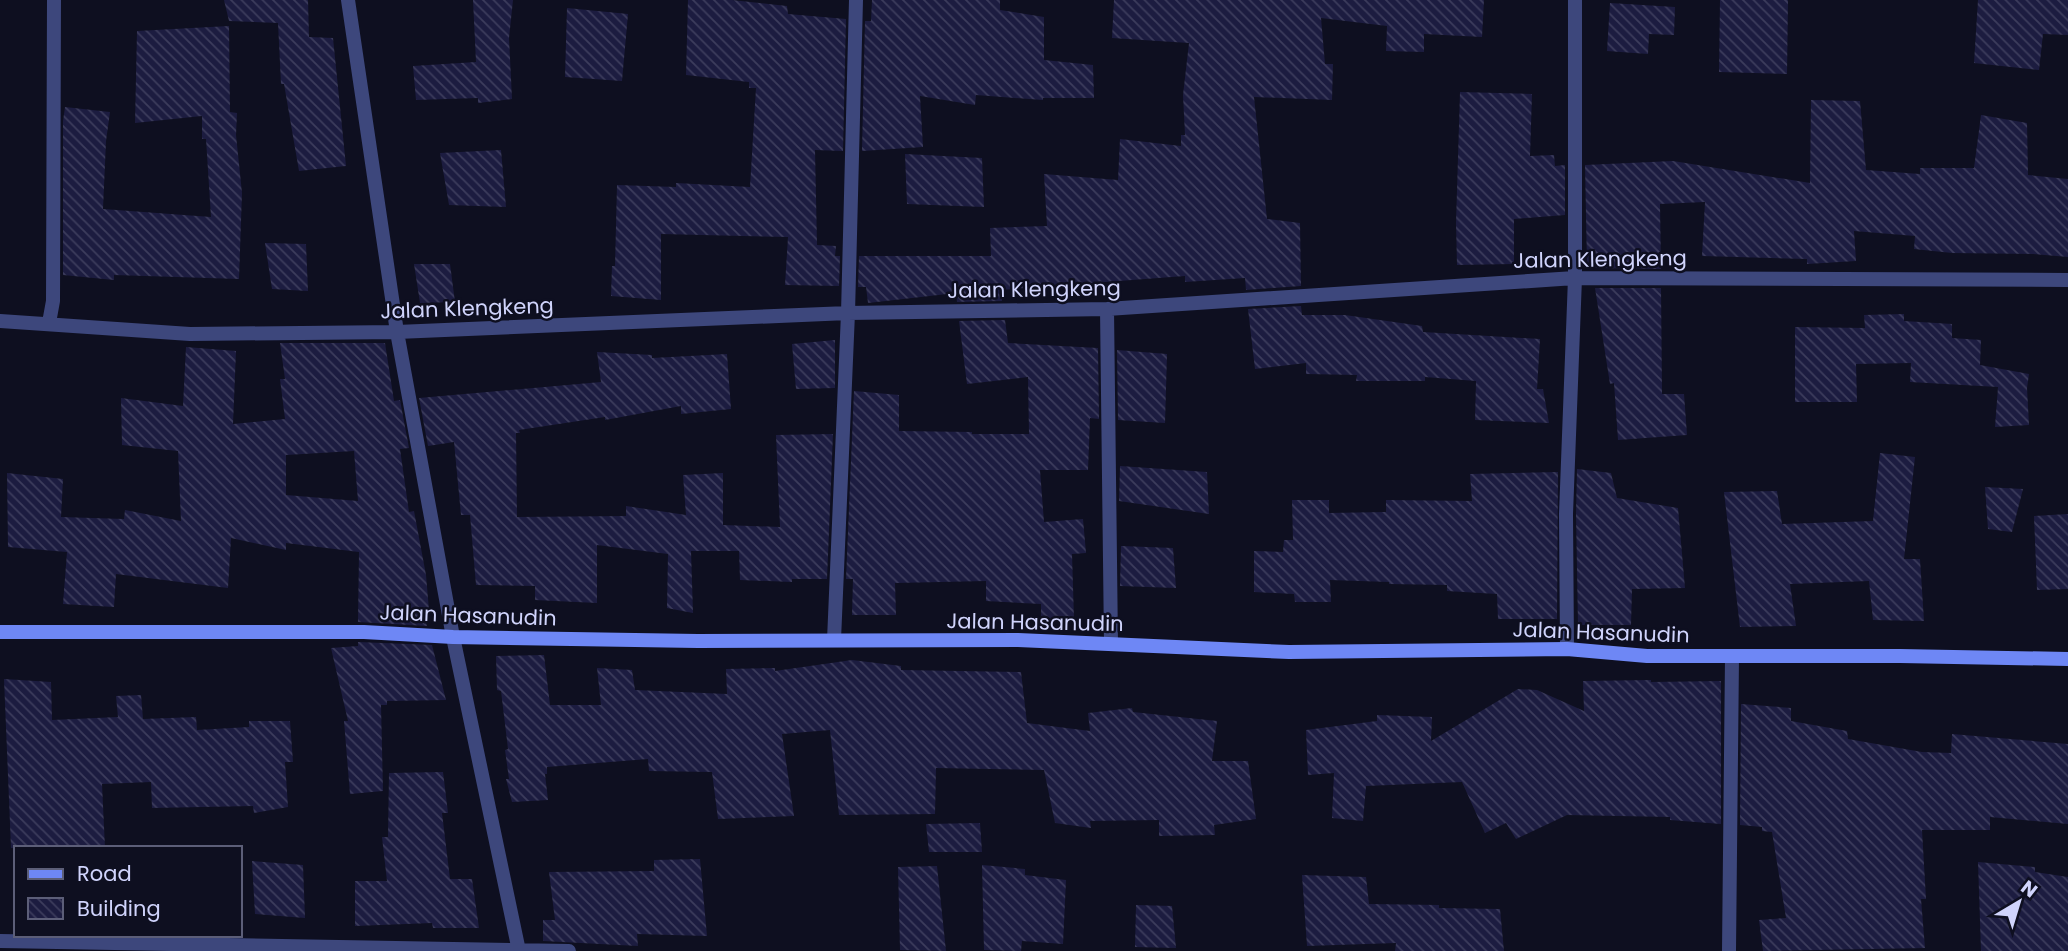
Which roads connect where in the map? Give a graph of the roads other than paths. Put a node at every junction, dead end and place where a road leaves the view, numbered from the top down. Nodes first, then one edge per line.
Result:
1 (54, 0) edge
2 (348, 0) edge
3 (856, 0) edge
4 (1575, 0) edge
5 (1575, 278) junction
6 (2068, 280) edge
7 (1107, 309) junction
8 (848, 313) junction
9 (0, 321) edge
10 (49, 323) junction
11 (397, 332) junction
12 (0, 632) edge
13 (453, 637) junction
14 (834, 640) junction
15 (1111, 644) junction
16 (1567, 649) junction
17 (1732, 657) junction
18 (2068, 659) edge
19 (0, 941) edge
20 (519, 951) edge
21 (569, 951) edge
22 (1729, 951) edge

1 - 10 street
2 - 11 street
3 - 8 street
4 - 5 street
5 - 6 street, Jalan Klengkeng
5 - 7 street, Jalan Klengkeng
5 - 16 street
7 - 8 street, Jalan Klengkeng
7 - 15 street
8 - 11 street, Jalan Klengkeng
8 - 14 street
9 - 10 street, Jalan Klengkeng
10 - 11 street, Jalan Klengkeng
11 - 13 street
12 - 13 main road, Jalan Hasanudin
13 - 14 main road, Jalan Hasanudin
13 - 20 street
14 - 15 main road, Jalan Hasanudin
15 - 16 main road, Jalan Hasanudin
16 - 17 main road, Jalan Hasanudin
17 - 18 main road, Jalan Hasanudin
17 - 22 street
19 - 20 street
20 - 21 street

